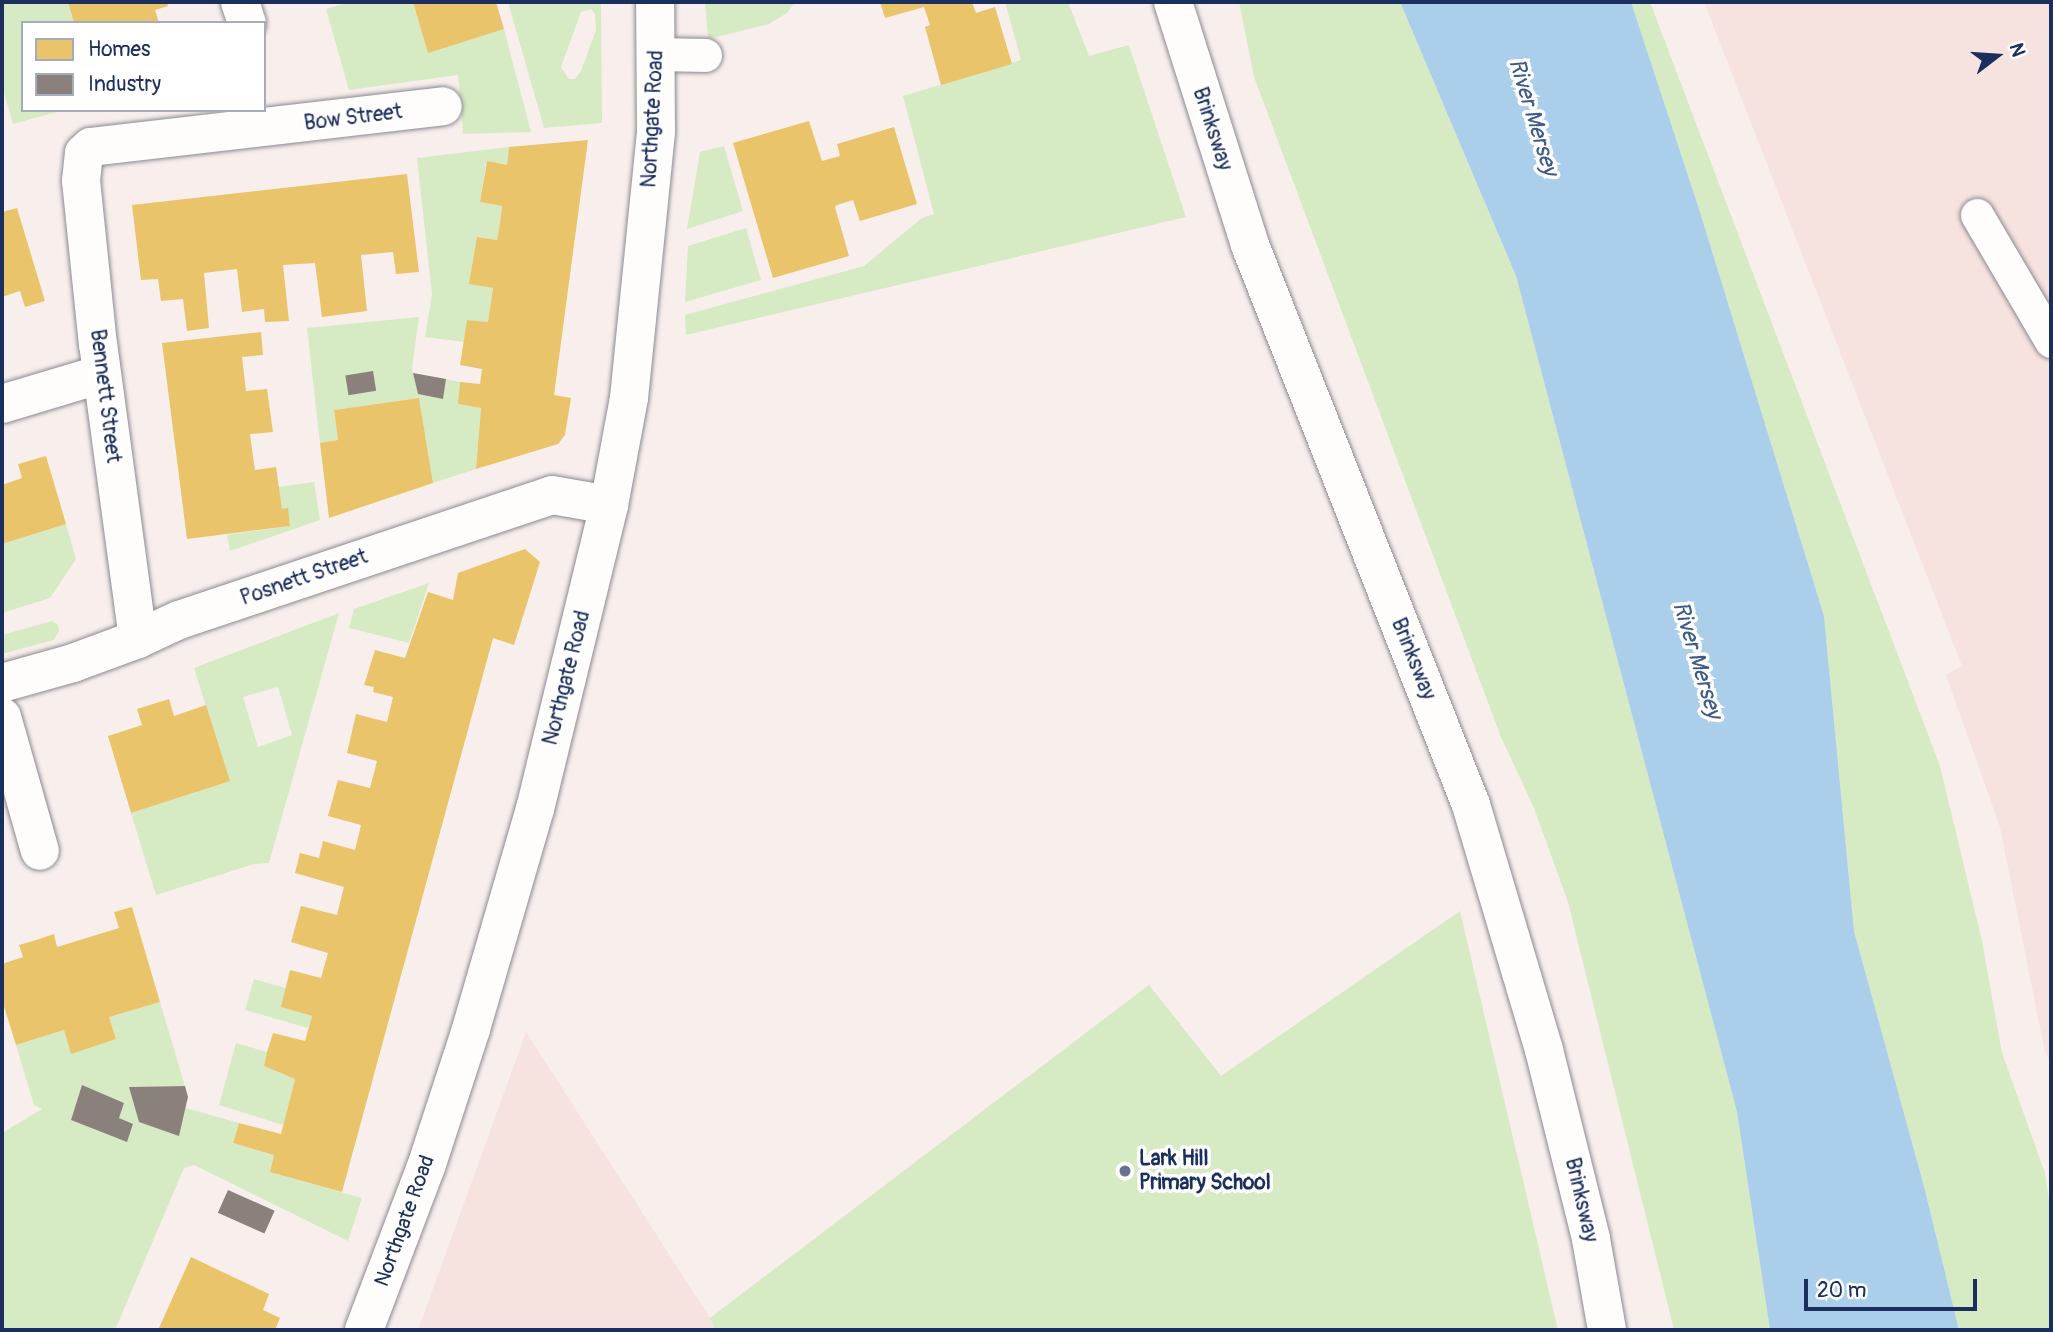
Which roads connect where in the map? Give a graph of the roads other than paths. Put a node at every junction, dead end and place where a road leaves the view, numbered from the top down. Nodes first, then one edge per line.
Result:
1 (240, 2) edge
2 (655, 2) edge
3 (1173, 2) edge
4 (246, 21) edge
5 (657, 54) junction
6 (705, 55) dead end
7 (443, 106) dead end
8 (262, 120) edge
9 (84, 153) joint
10 (1978, 215) dead end
11 (2051, 341) edge
12 (102, 374) junction
13 (2, 404) edge
14 (609, 505) junction
15 (138, 639) junction
16 (2, 683) edge
17 (2, 717) edge
18 (40, 851) dead end
19 (364, 1330) edge
20 (1607, 1330) edge

1 - 4 street
2 - 5 street, Northgate Road
3 - 20 street, Brinksway
5 - 6 lane
5 - 14 street, Northgate Road
7 - 8 street, Bow Street
8 - 9 street, Bow Street
9 - 12 street, Bennett Street
10 - 11 lane
12 - 13 street
12 - 15 street, Bennett Street
14 - 15 street, Posnett Street
14 - 19 street, Northgate Road
15 - 16 street, Posnett Street
17 - 18 street

